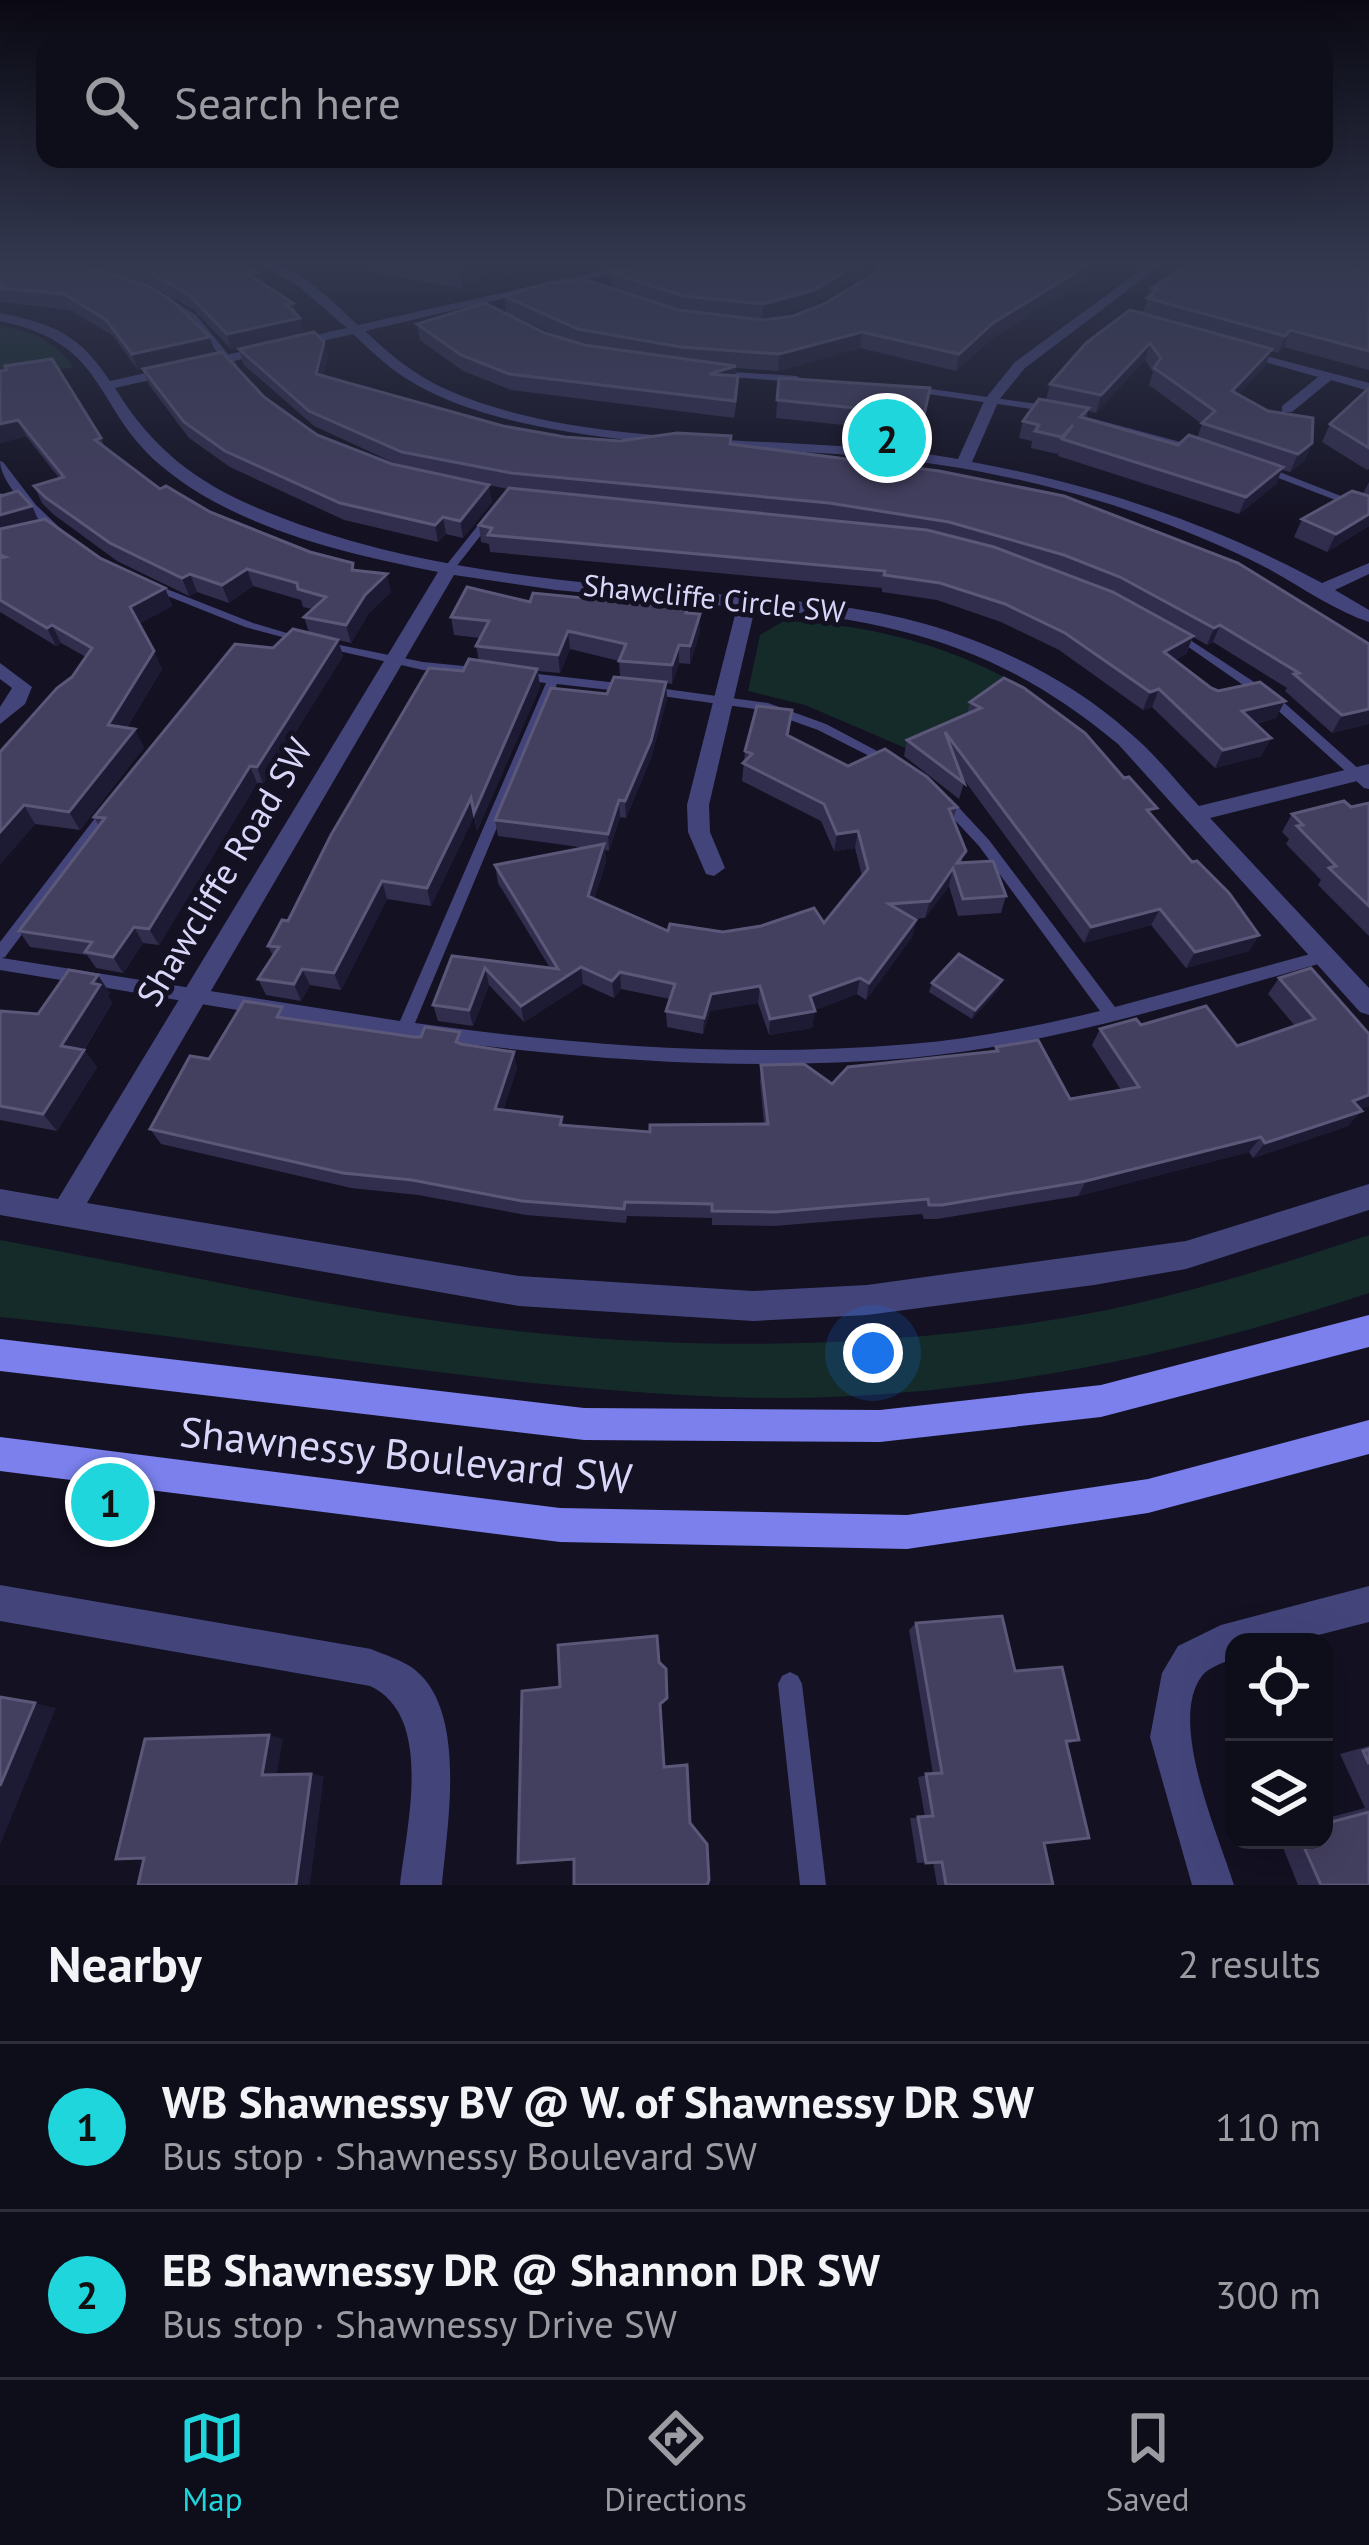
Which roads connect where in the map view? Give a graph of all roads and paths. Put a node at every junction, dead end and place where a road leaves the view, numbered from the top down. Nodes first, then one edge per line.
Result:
1 (82, 350) edge
2 (221, 350) edge
3 (273, 350) edge
4 (381, 350) edge
5 (1040, 350) edge
6 (1237, 350) edge
7 (229, 360) junction
8 (702, 372) edge
9 (240, 374) edge
10 (1328, 376) junction
11 (808, 380) edge
12 (107, 386) junction
13 (898, 387) edge
14 (1369, 387) edge
15 (992, 399) junction
16 (1287, 409) edge
17 (1218, 454) edge
18 (1238, 461) edge
19 (0, 464) edge
20 (963, 465) junction
21 (508, 495) edge
22 (1369, 510) edge
23 (35, 532) edge
24 (1369, 568) edge
25 (448, 570) junction
26 (142, 581) edge
27 (1322, 589) junction
28 (747, 603) junction
29 (1369, 617) edge
30 (1158, 623) edge
31 (249, 625) junction
32 (236, 644) edge
33 (394, 661) junction
34 (0, 669) edge
35 (554, 680) junction
36 (724, 699) junction
37 (0, 718) edge
38 (904, 768) edge
39 (1365, 777) edge
40 (933, 792) edge
41 (111, 807) edge
42 (1195, 814) junction
43 (714, 868) dead end
44 (0, 953) edge
45 (1324, 956) junction
46 (0, 964) edge
47 (192, 994) junction
48 (1369, 1005) edge
49 (1112, 1015) junction
50 (406, 1026) junction
51 (1369, 1197) edge
52 (0, 1202) edge
53 (65, 1214) junction
54 (1369, 1331) edge
55 (0, 1355) edge
56 (1369, 1437) edge
57 (0, 1454) edge
58 (0, 1603) edge
59 (1369, 1604) edge
60 (790, 1684) dead end
61 (421, 1885) edge
62 (813, 1885) edge
63 (1213, 1885) edge

1 - 12 street, Shawcliffe Circle SW
2 - 7 lane
3 - 7 street
4 - 20 street
5 - 15 street
6 - 10 street
7 - 9 lane
7 - 12 street
8 - 11 lane
10 - 14 street
10 - 16 street
12 - 25 street, Shawcliffe Circle SW
13 - 15 lane
15 - 17 lane
15 - 20 street
18 - 22 lane
19 - 23 lane
20 - 27 street
21 - 25 lane
24 - 27 street
25 - 28 street, Shawcliffe Circle SW
25 - 33 street, Shawcliffe Road SW
26 - 31 lane
27 - 29 street
28 - 36 street
28 - 42 street, Shawcliffe Circle SW
30 - 39 lane
31 - 32 lane
31 - 33 lane
33 - 35 lane
33 - 47 street, Shawcliffe Road SW
34 - 37 street
35 - 36 lane
35 - 50 lane
36 - 38 lane
36 - 43 street
39 - 42 street
40 - 49 lane
41 - 44 lane
42 - 45 street, Shawcliffe Circle SW
45 - 48 street, Shawcliffe Circle SW
45 - 49 lane
46 - 47 lane
47 - 50 lane
47 - 53 street, Shawcliffe Road SW
49 - 50 lane
51 - 53 street
52 - 53 street
54 - 55 main road, Shawnessy Boulevard SW
56 - 57 main road, Shawnessy Boulevard SW
58 - 61 street
59 - 63 street
60 - 62 lane

